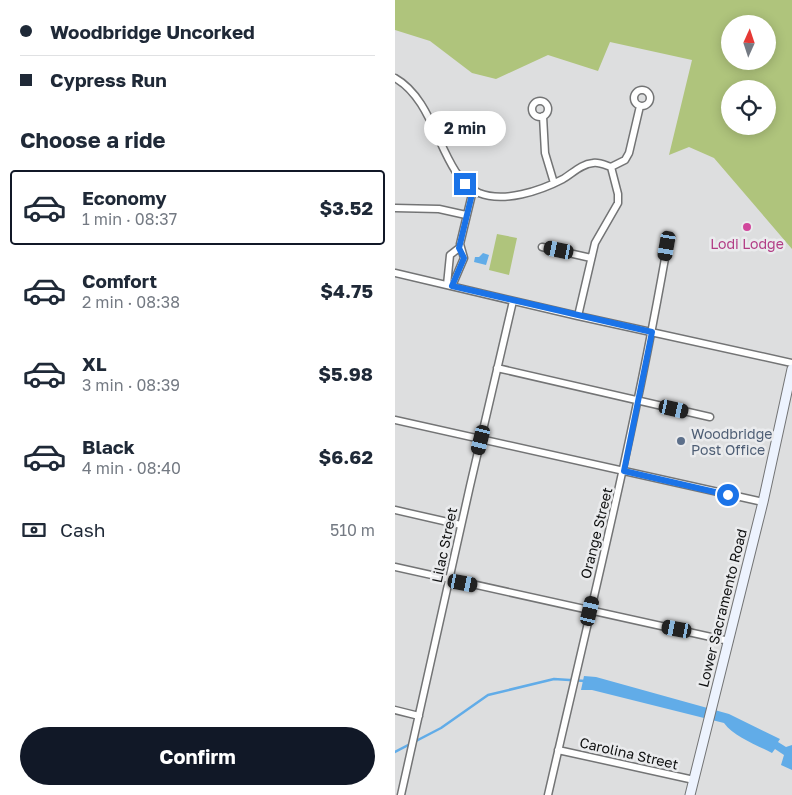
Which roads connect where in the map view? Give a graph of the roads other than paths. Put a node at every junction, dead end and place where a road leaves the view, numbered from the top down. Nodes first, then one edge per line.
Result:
1 (395, 78) edge
2 (640, 106) dead end
3 (543, 116) dead end
4 (611, 167) junction
5 (553, 183) junction
6 (473, 190) junction
7 (395, 208) edge
8 (466, 215) junction
9 (667, 246) dead end
10 (542, 247) dead end
11 (459, 248) junction
12 (591, 258) junction
13 (395, 273) edge
14 (450, 285) junction
15 (513, 301) junction
16 (578, 316) junction
17 (652, 332) junction
18 (792, 363) edge
19 (497, 368) junction
20 (792, 369) edge
21 (639, 401) junction
22 (709, 417) dead end
23 (395, 420) edge
24 (481, 440) junction
25 (624, 471) junction
26 (763, 502) junction
27 (395, 510) edge
28 (461, 526) junction
29 (395, 566) edge
30 (449, 580) junction
31 (590, 611) junction
32 (729, 641) junction
33 (395, 710) edge
34 (419, 716) junction
35 (558, 750) junction
36 (693, 780) junction
37 (401, 795) edge
38 (548, 795) edge
39 (690, 795) edge

1 - 6 street
2 - 4 street
3 - 5 street
4 - 5 street
4 - 12 street
5 - 6 street
6 - 8 street
7 - 8 street
8 - 11 street
9 - 17 street, Orange Street
10 - 12 street
11 - 14 street
11 - 14 street
12 - 16 street
13 - 14 street
14 - 15 street
15 - 16 street
15 - 19 street, Lilac Street
16 - 17 street
17 - 18 street
17 - 21 street, Orange Street
19 - 21 street
19 - 24 street, Lilac Street
20 - 26 main road, Lower Sacramento Road
21 - 22 street
21 - 25 street, Orange Street
23 - 24 street
24 - 25 street
24 - 28 street, Lilac Street
25 - 26 street
25 - 31 street, Orange Street
26 - 32 main road, Lower Sacramento Road
27 - 28 street
28 - 30 street, Lilac Street
29 - 30 street
30 - 31 street
30 - 34 street, Lilac Street
31 - 32 street
31 - 35 street, Orange Street
32 - 36 main road, Lower Sacramento Road
33 - 34 street
34 - 37 street, Lilac Street
35 - 36 street, Carolina Street
35 - 38 street, Orange Street
36 - 39 main road, Lower Sacramento Road

